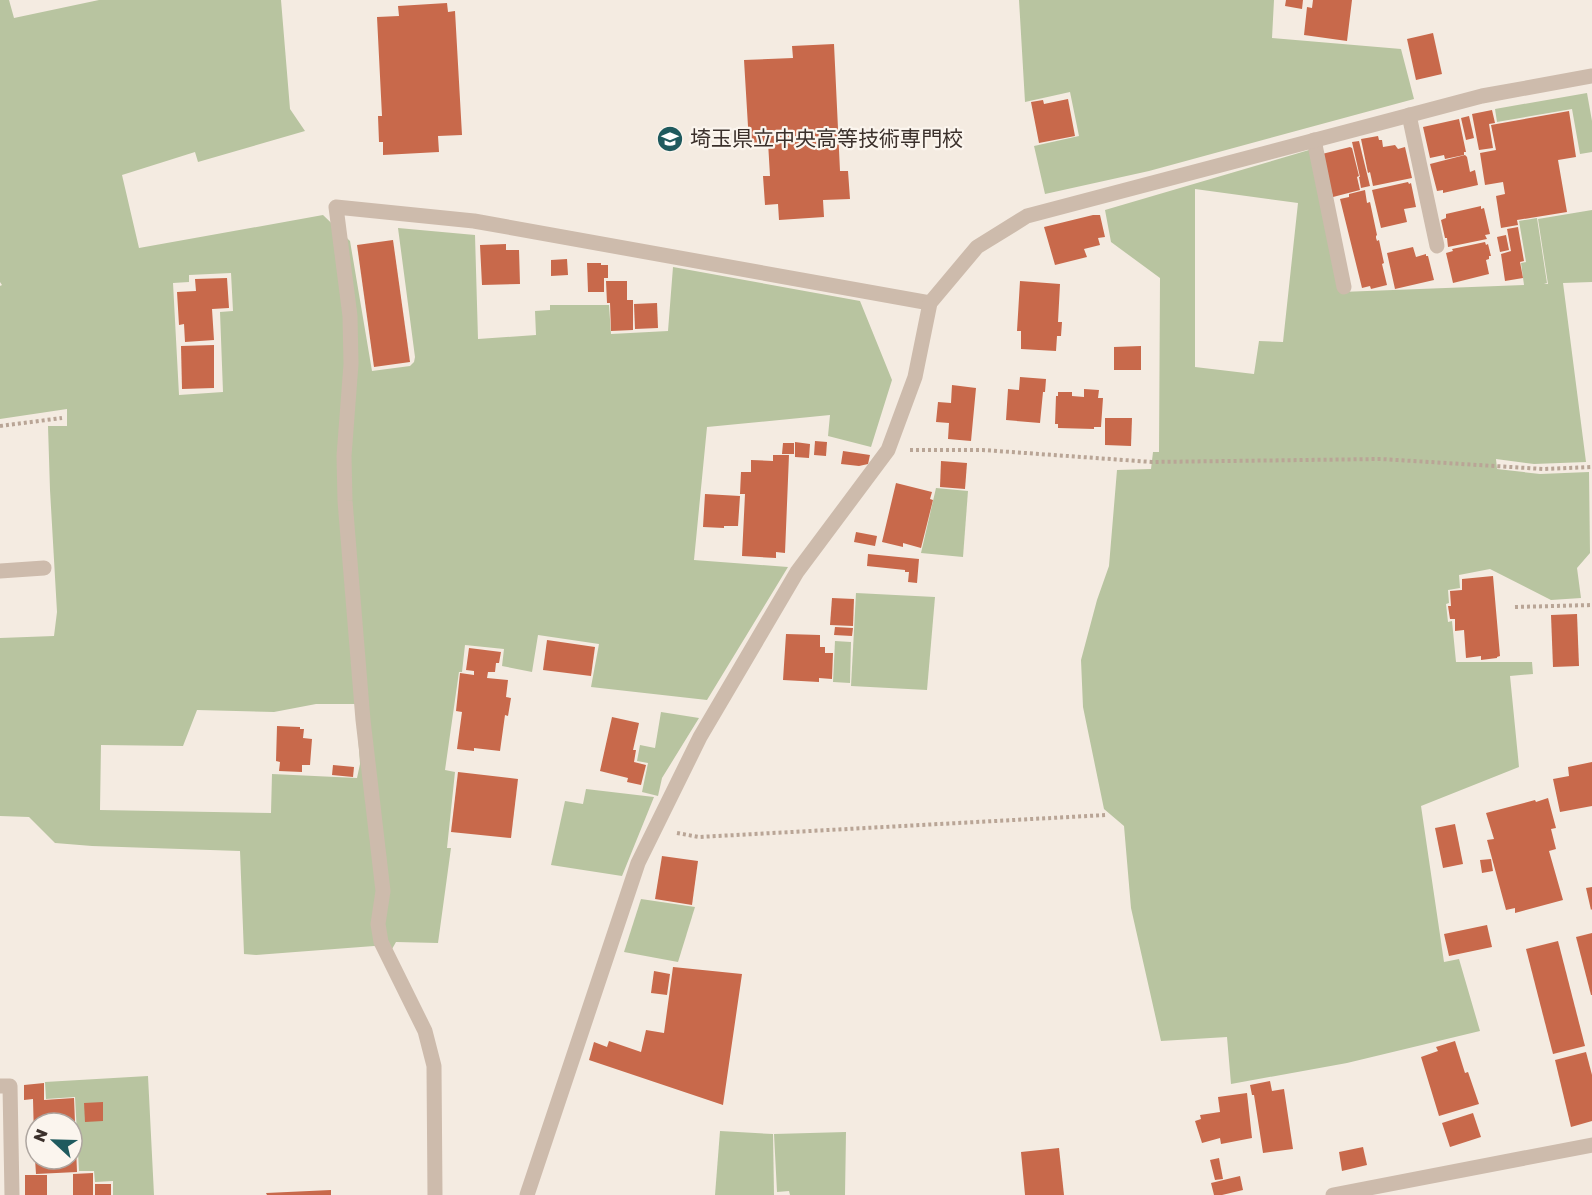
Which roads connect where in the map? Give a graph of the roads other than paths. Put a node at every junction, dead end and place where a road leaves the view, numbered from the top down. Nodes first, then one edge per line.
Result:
1 (1592, 76) edge
2 (1409, 115) junction
3 (1314, 140) junction
4 (1437, 246) dead end
5 (1344, 287) dead end
6 (930, 303) junction
7 (44, 568) dead end
8 (0, 571) edge
9 (0, 1086) edge
10 (1592, 1145) edge
11 (1403, 1188) edge
12 (12, 1195) edge
13 (435, 1195) edge
14 (527, 1195) edge
15 (1333, 1195) edge

1 - 2 street
2 - 3 street
2 - 4 street
3 - 5 street
3 - 6 street
6 - 13 street
6 - 14 street
7 - 8 street
9 - 12 street
10 - 11 street
11 - 15 street

